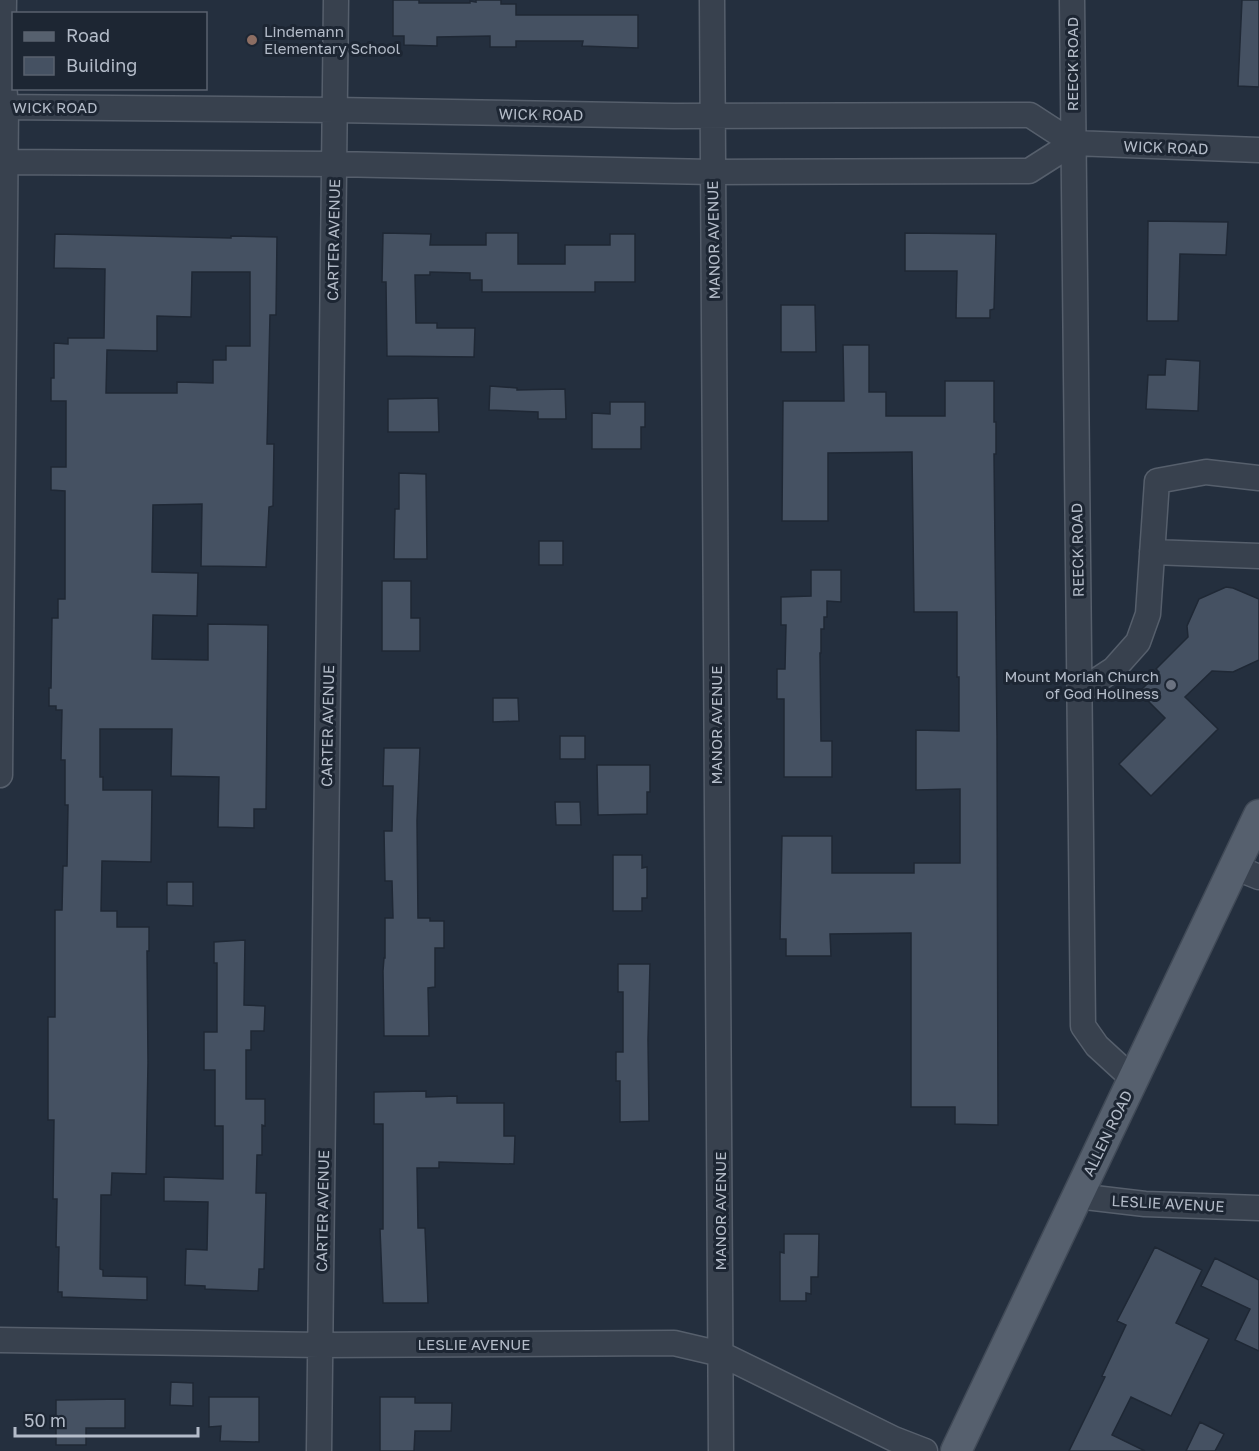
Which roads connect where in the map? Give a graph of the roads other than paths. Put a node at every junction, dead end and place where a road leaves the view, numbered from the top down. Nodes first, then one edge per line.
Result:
1 (4, 0) edge
2 (336, 0) edge
3 (712, 0) edge
4 (1072, 0) edge
5 (3, 107) edge
6 (335, 110) junction
7 (712, 116) junction
8 (1073, 143) junction
9 (1259, 150) edge
10 (3, 162) edge
11 (334, 165) junction
12 (712, 172) junction
13 (1259, 478) edge
14 (1152, 552) junction
15 (1259, 556) edge
16 (1079, 692) junction
17 (0, 775) edge
18 (1259, 815) edge
19 (1246, 872) edge
20 (1133, 1079) junction
21 (1077, 1196) junction
22 (1259, 1208) edge
23 (0, 1340) edge
24 (320, 1345) junction
25 (721, 1354) junction
26 (318, 1451) edge
27 (721, 1451) edge
28 (925, 1451) edge
29 (956, 1451) edge

1 - 5 street
2 - 6 street, CARTER AVENUE
3 - 7 street, MANOR AVENUE
4 - 8 street, REECK ROAD
5 - 6 street, WICK ROAD
5 - 10 street
6 - 7 street, WICK ROAD
6 - 11 street, CARTER AVENUE
7 - 8 street, WICK ROAD
7 - 12 street, MANOR AVENUE
8 - 9 street, WICK ROAD
8 - 12 street
8 - 16 street, REECK ROAD
10 - 11 street
10 - 17 street
11 - 12 street
11 - 24 street, CARTER AVENUE
12 - 25 street, MANOR AVENUE
13 - 14 street
14 - 15 street
14 - 16 street
16 - 20 street, REECK ROAD
18 - 19 main road, ALLEN ROAD
19 - 20 main road, ALLEN ROAD
20 - 21 main road, ALLEN ROAD
21 - 22 street, LESLIE AVENUE
21 - 29 main road, ALLEN ROAD
23 - 24 street, LESLIE AVENUE
24 - 25 street, LESLIE AVENUE
24 - 26 street, CARTER AVENUE
25 - 27 street, MANOR AVENUE
25 - 28 street, LESLIE AVENUE

